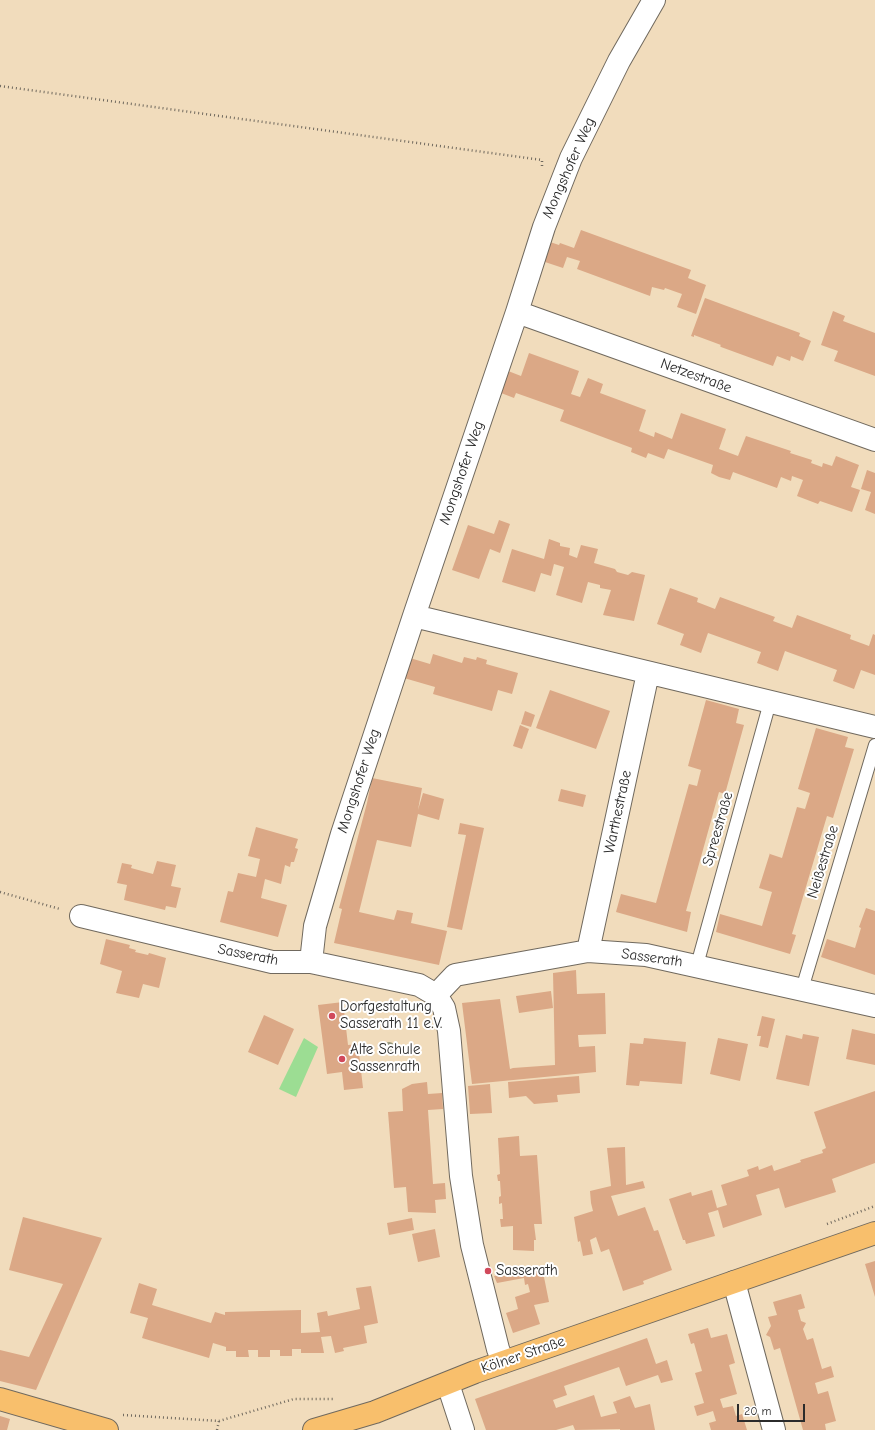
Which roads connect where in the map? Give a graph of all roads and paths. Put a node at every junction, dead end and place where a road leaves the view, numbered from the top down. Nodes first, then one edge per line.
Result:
1 (654, 0) edge
2 (0, 86) edge
3 (542, 168) dead end
4 (517, 312) junction
5 (875, 440) edge
6 (414, 616) junction
7 (648, 673) junction
8 (770, 702) junction
9 (875, 727) edge
10 (875, 745) edge
11 (0, 892) edge
12 (81, 916) joint
13 (588, 951) junction
14 (311, 962) junction
15 (697, 965) junction
16 (802, 989) junction
17 (436, 995) junction
18 (875, 1006) edge
19 (875, 1233) edge
20 (734, 1282) junction
21 (504, 1362) junction
22 (448, 1384) junction
23 (0, 1399) edge
24 (341, 1399) dead end
25 (108, 1430) edge
26 (217, 1430) edge
27 (314, 1430) edge
28 (463, 1430) edge
29 (774, 1430) edge

1 - 4 street, Mongshofer Weg
2 - 3 path
4 - 5 street, Netzestraße
4 - 6 street, Mongshofer Weg
6 - 7 street
6 - 14 street, Mongshofer Weg
7 - 8 street
7 - 13 street, Warthestraße
8 - 9 street
8 - 15 lane, Spreestraße
10 - 16 lane, Neißestraße
11 - 12 path
12 - 14 street, Sasserath
13 - 15 street, Sasserath
13 - 17 street, Sasserath
14 - 17 street, Sasserath
15 - 16 street, Sasserath
16 - 18 street, Sasserath
17 - 21 street
19 - 20 main road, Kölner Straße
20 - 21 main road, Kölner Straße
20 - 29 street
21 - 22 main road, Kölner Straße
22 - 27 main road, Kölner Straße
22 - 28 street
23 - 25 main road
24 - 26 path

